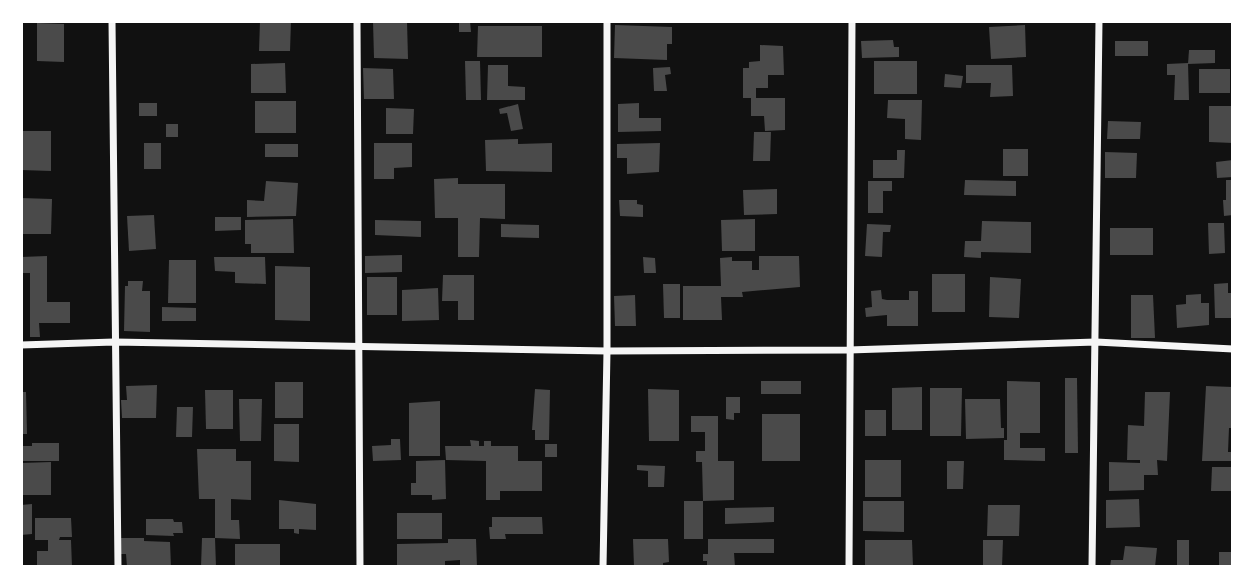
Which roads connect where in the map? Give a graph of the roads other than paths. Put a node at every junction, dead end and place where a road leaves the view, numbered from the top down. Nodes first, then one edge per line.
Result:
1 (111, 21) edge
2 (358, 21) edge
3 (607, 21) edge
4 (852, 21) edge
5 (1099, 21) edge
6 (114, 342) junction
7 (1096, 342) junction
8 (21, 345) edge
9 (360, 345) junction
10 (1233, 349) edge
11 (607, 351) junction
12 (849, 351) junction
13 (118, 567) edge
14 (360, 567) edge
15 (603, 567) edge
16 (849, 567) edge
17 (1092, 567) edge

1 - 6 street
2 - 9 street
3 - 11 street
4 - 12 street
5 - 7 street
6 - 8 street
6 - 9 street
6 - 13 street
7 - 10 street
7 - 12 street
7 - 17 street
9 - 11 street
9 - 14 street
11 - 12 street
11 - 15 street
12 - 16 street

